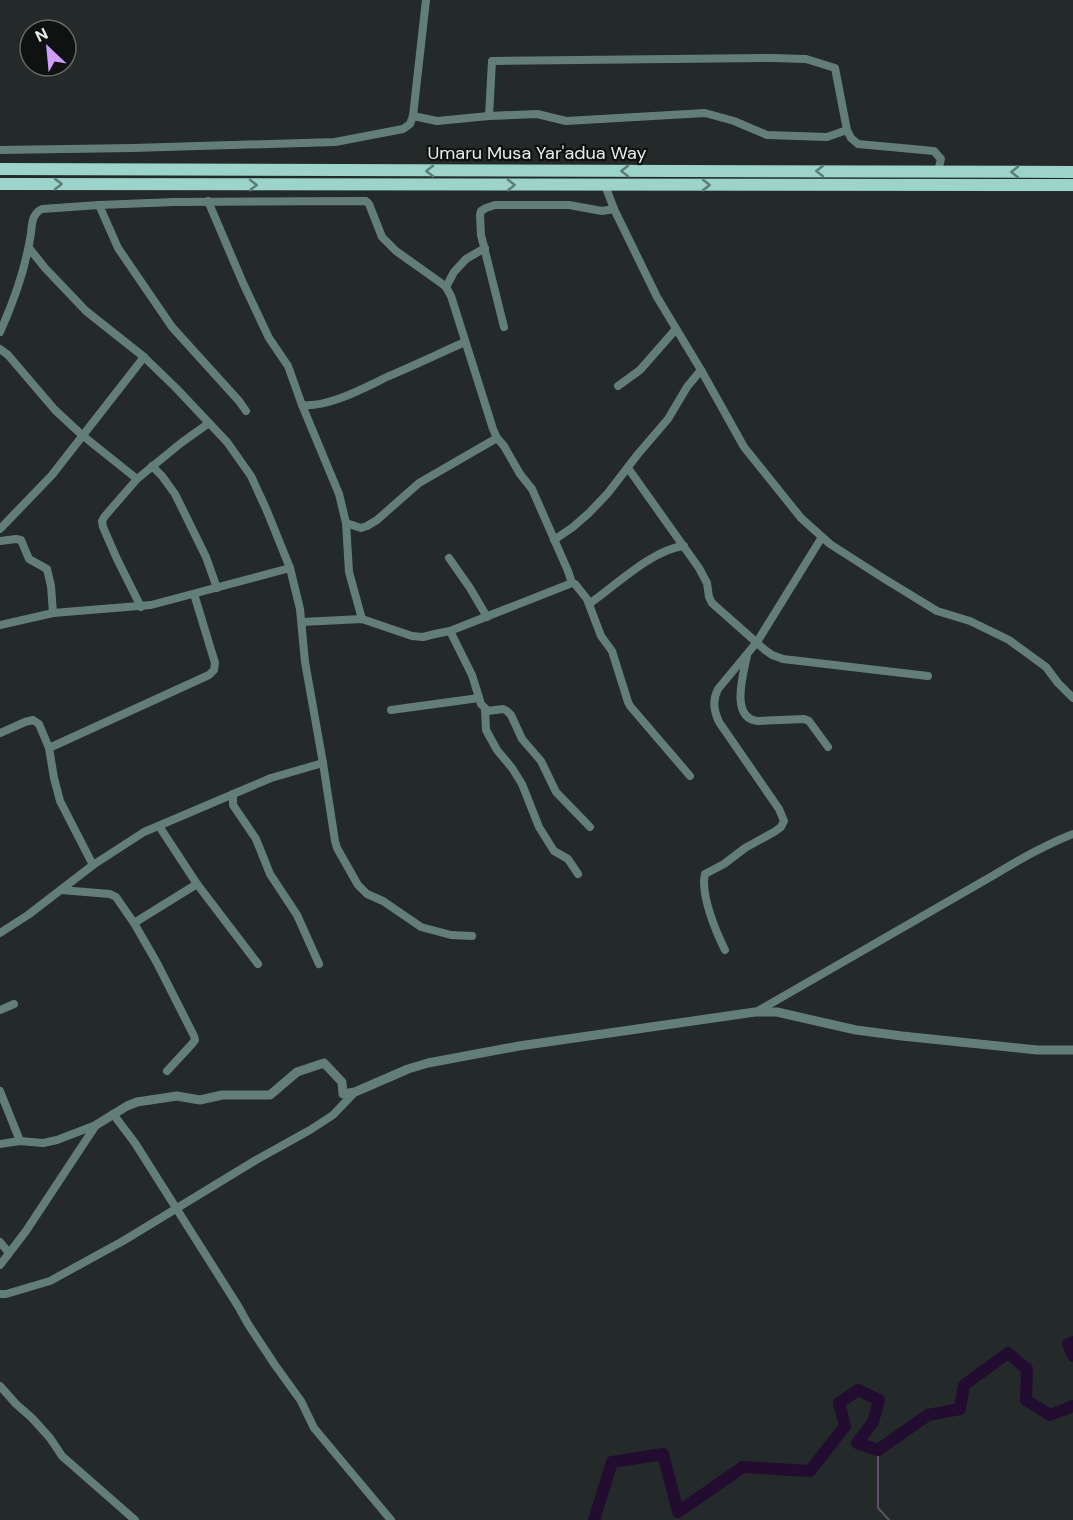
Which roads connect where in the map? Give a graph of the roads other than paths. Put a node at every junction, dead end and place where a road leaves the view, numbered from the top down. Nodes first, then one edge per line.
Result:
1 (426, 0) edge
2 (413, 116) junction
3 (489, 116) junction
4 (847, 130) junction
5 (0, 150) edge
6 (0, 169) edge
7 (939, 171) junction
8 (1073, 172) edge
9 (0, 184) edge
10 (605, 185) junction
11 (1073, 185) edge
12 (208, 201) junction
13 (99, 205) junction
14 (614, 209) junction
15 (29, 248) junction
16 (485, 248) junction
17 (446, 287) junction
18 (504, 327) dead end
19 (676, 329) junction
20 (0, 332) edge
21 (465, 342) junction
22 (0, 349) edge
23 (144, 357) junction
24 (701, 370) junction
25 (618, 386) dead end
26 (302, 405) junction
27 (246, 411) dead end
28 (209, 423) junction
29 (82, 435) junction
30 (497, 438) junction
31 (152, 466) junction
32 (628, 468) junction
33 (137, 479) junction
34 (346, 523) junction
35 (0, 529) edge
36 (822, 537) junction
37 (554, 540) junction
38 (0, 541) edge
39 (684, 546) junction
40 (448, 558) dead end
41 (290, 568) junction
42 (572, 583) junction
43 (217, 588) junction
44 (194, 594) junction
45 (589, 604) junction
46 (141, 606) junction
47 (52, 613) junction
48 (487, 617) junction
49 (362, 619) junction
50 (302, 622) junction
51 (0, 625) edge
52 (450, 632) junction
53 (757, 642) junction
54 (747, 653) junction
55 (928, 676) dead end
56 (479, 698) junction
57 (1073, 698) edge
58 (485, 709) junction
59 (391, 710) dead end
60 (0, 733) edge
61 (828, 747) dead end
62 (49, 748) junction
63 (323, 763) junction
64 (690, 776) dead end
65 (233, 794) junction
66 (159, 826) junction
67 (590, 826) dead end
68 (1073, 834) edge
69 (93, 865) junction
70 (578, 873) dead end
71 (197, 884) junction
72 (61, 890) junction
73 (134, 923) junction
74 (0, 933) edge
75 (472, 936) dead end
76 (725, 950) dead end
77 (258, 964) dead end
78 (319, 964) dead end
79 (14, 1004) dead end
80 (0, 1010) edge
81 (754, 1012) junction
82 (1073, 1050) edge
83 (166, 1071) dead end
84 (0, 1091) edge
85 (355, 1092) junction
86 (112, 1114) junction
87 (96, 1125) junction
88 (20, 1141) junction
89 (0, 1144) edge
90 (175, 1208) junction
91 (0, 1242) edge
92 (9, 1253) junction
93 (0, 1265) edge
94 (0, 1294) edge
95 (0, 1386) edge
96 (135, 1520) edge
97 (391, 1520) edge

1 - 2 street
2 - 3 street
2 - 5 street
3 - 4 street
3 - 4 street
4 - 7 street
7 -> 6 main road, Umaru Musa Yar'adua Way
8 -> 7 main road, Umaru Musa Yar'adua Way
9 -> 10 main road, Umaru Musa Yar'adua Way
10 -> 11 main road, Umaru Musa Yar'adua Way
10 - 14 street
12 - 13 street
12 - 17 street
12 - 26 street
13 - 15 street
13 - 27 street
14 - 16 street
14 - 19 street
15 - 20 street
15 - 23 street
16 - 17 street
16 - 18 street
17 - 21 street
19 - 24 street
19 - 25 street
21 - 26 street
21 - 30 street
22 - 29 street
23 - 28 street
23 - 29 street
24 - 32 street
24 - 36 street
26 - 34 street
28 - 31 street
28 - 41 street
29 - 33 street
29 - 35 street
30 - 34 street
30 - 37 street
31 - 33 street
31 - 43 street
32 - 37 street
32 - 39 street
33 - 46 street
34 - 49 street
36 - 53 street
36 - 57 street
37 - 42 street
38 - 47 street
39 - 45 street
39 - 53 street
40 - 48 street
41 - 43 street
41 - 50 street
42 - 45 street
42 - 48 street
43 - 44 street
44 - 46 street
44 - 62 street
45 - 64 street
46 - 47 street
47 - 51 street
48 - 52 street
49 - 50 street
49 - 52 street
50 - 63 street
52 - 56 street
53 - 54 street
53 - 55 street
54 - 61 street
54 - 76 street
56 - 58 street
56 - 59 street
58 - 67 street
58 - 70 street
60 - 62 street
62 - 69 street
63 - 65 street
63 - 75 street
65 - 66 street
65 - 78 street
66 - 69 street
66 - 71 street
68 - 81 street
69 - 72 street
71 - 73 street
71 - 77 street
72 - 73 street
72 - 74 street
73 - 83 street
79 - 80 street
81 - 82 street
81 - 85 street
84 - 88 street
85 - 86 street
85 - 90 street
86 - 87 street
86 - 90 street
87 - 88 street
87 - 92 street
88 - 89 street
90 - 94 street
90 - 97 street
91 - 92 street
92 - 93 street
95 - 96 street

